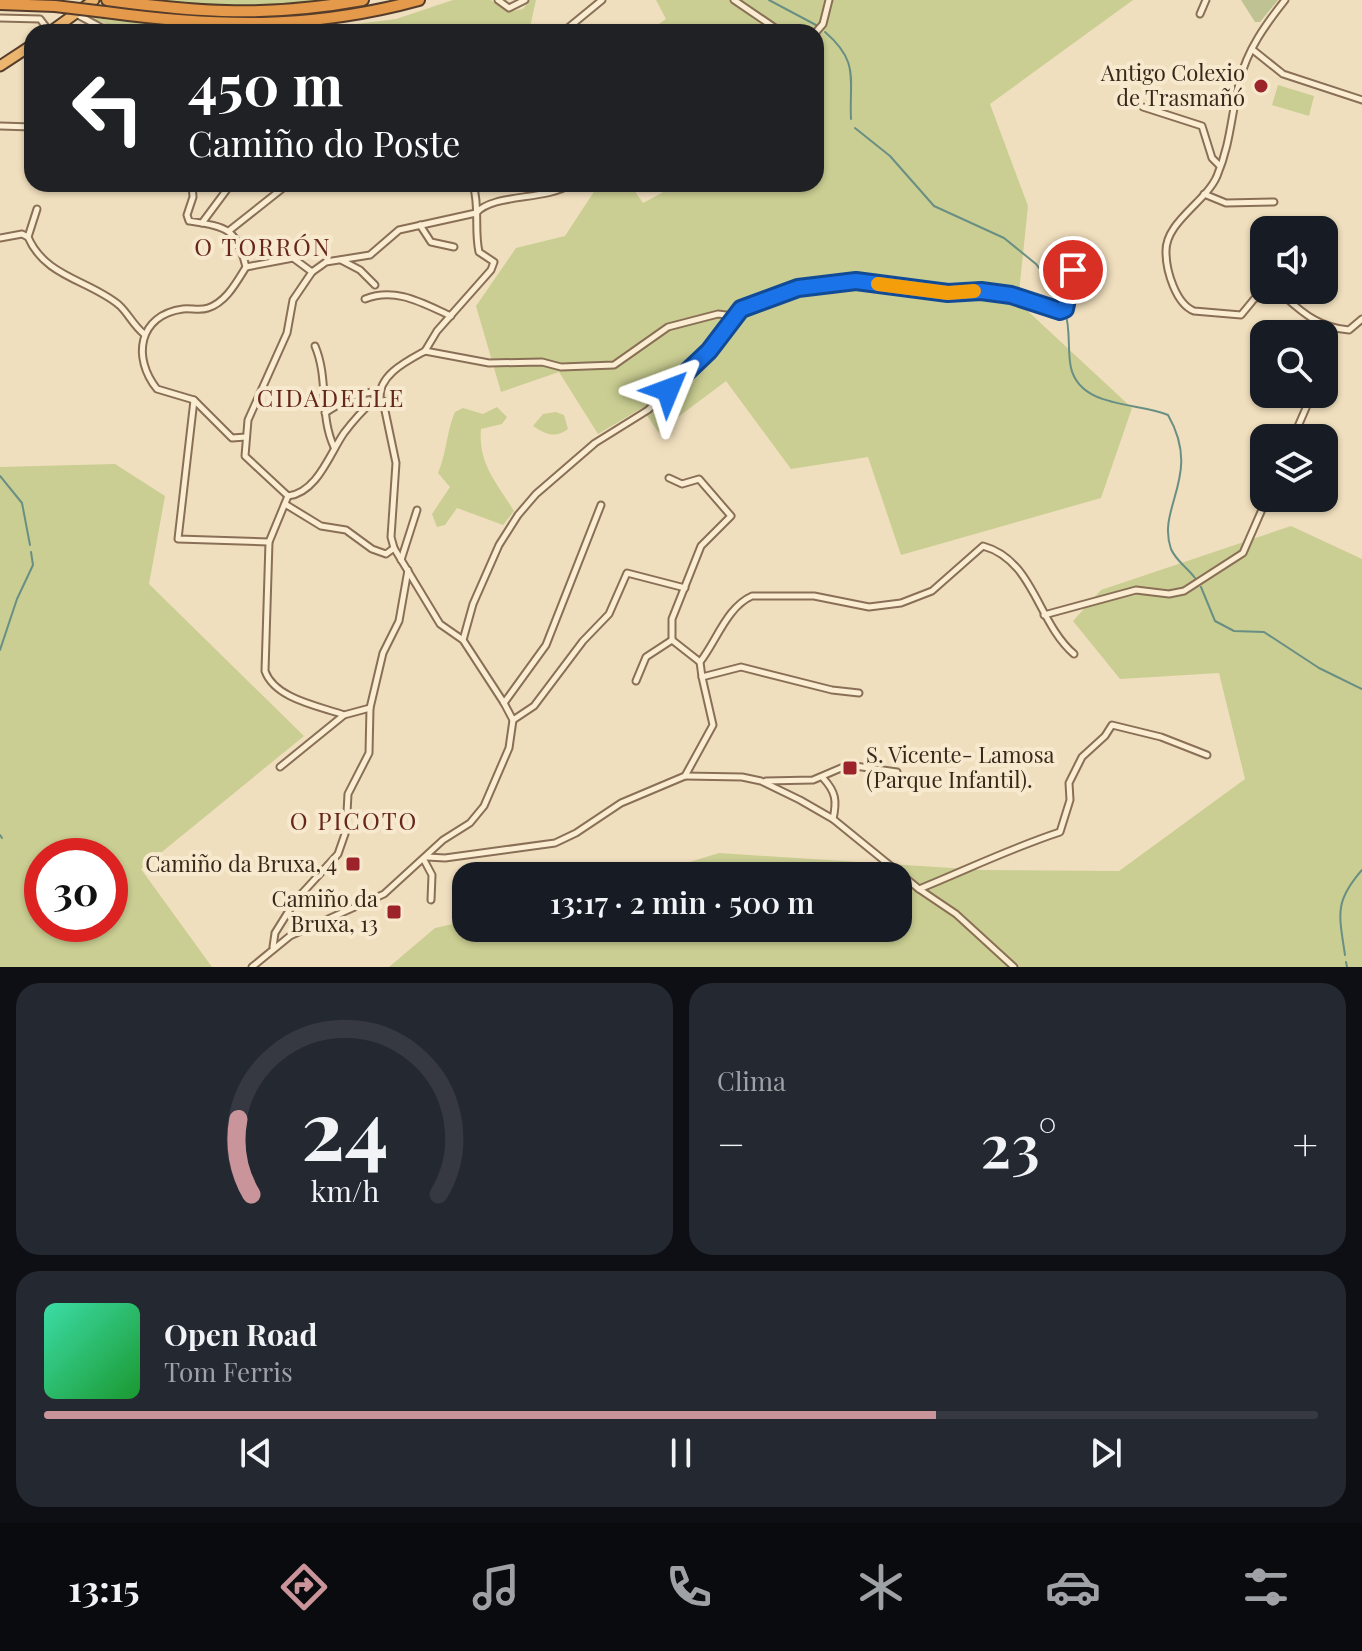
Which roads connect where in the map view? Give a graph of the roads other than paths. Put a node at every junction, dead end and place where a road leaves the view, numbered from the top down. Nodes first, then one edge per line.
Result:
1 (94, 0) edge
2 (107, 0) edge
3 (363, 0) edge
4 (419, 0) edge
5 (498, 0) edge
6 (525, 0) edge
7 (602, 0) edge
8 (734, 0) edge
9 (829, 0) edge
10 (1206, 0) edge
11 (1285, 0) edge
12 (119, 2) edge
13 (0, 4) edge
14 (75, 14) junction
15 (1200, 14) dead end
16 (0, 18) edge
17 (44, 24) edge
18 (61, 24) edge
19 (94, 24) edge
20 (227, 24) edge
21 (273, 24) edge
22 (573, 24) edge
23 (769, 24) edge
24 (823, 24) edge
25 (24, 50) edge
26 (1253, 50) junction
27 (0, 66) edge
28 (1362, 100) edge
29 (1143, 107) dead end
30 (0, 126) edge
31 (24, 127) edge
32 (1220, 166) junction
33 (193, 192) edge
34 (225, 192) edge
35 (278, 192) edge
36 (475, 192) edge
37 (557, 192) edge
38 (1204, 194) junction
39 (1274, 202) dead end
40 (37, 209) dead end
41 (476, 213) junction
42 (202, 223) junction
43 (420, 225) junction
44 (230, 230) junction
45 (28, 237) junction
46 (0, 238) edge
47 (454, 247) dead end
48 (340, 260) junction
49 (246, 267) junction
50 (1073, 270) dead end
51 (312, 272) junction
52 (375, 285) dead end
53 (365, 299) dead end
54 (451, 316) junction
55 (734, 316) junction
56 (1362, 319) edge
57 (1310, 320) edge
58 (1338, 329) edge
59 (144, 334) junction
60 (315, 346) dead end
61 (425, 351) junction
62 (379, 391) junction
63 (380, 399) junction
64 (194, 400) junction
65 (325, 413) junction
66 (246, 437) junction
67 (335, 448) junction
68 (669, 478) dead end
69 (288, 496) junction
70 (285, 504) junction
71 (601, 505) dead end
72 (417, 510) dead end
73 (1261, 512) edge
74 (269, 542) junction
75 (394, 548) junction
76 (401, 560) junction
77 (408, 569) junction
78 (685, 588) junction
79 (1044, 615) junction
80 (463, 640) junction
81 (672, 640) junction
82 (1074, 654) dead end
83 (700, 662) junction
84 (702, 677) junction
85 (636, 681) dead end
86 (859, 693) dead end
87 (504, 703) junction
88 (370, 708) junction
89 (344, 715) junction
90 (513, 720) junction
91 (1207, 755) dead end
92 (280, 767) dead end
93 (897, 772) dead end
94 (685, 776) junction
95 (823, 778) junction
96 (761, 781) junction
97 (833, 819) junction
98 (425, 859) junction
99 (919, 889) junction
100 (431, 900) dead end
101 (273, 947) junction
102 (252, 967) edge
103 (1014, 967) edge

1 - 14 highway
2 - 12 highway
3 - 12 highway
4 - 21 highway, bridge
5 - 6 street
7 - 22 street
8 - 23 street
9 - 24 street
10 - 15 street
11 - 26 street
13 - 20 highway, bridge
14 - 18 highway
14 - 19 street
16 - 17 street
25 - 27 highway
26 - 28 street
26 - 32 street
29 - 32 street
30 - 31 street
32 - 38 street
33 - 42 street
34 - 42 street
35 - 44 street
36 - 41 street
37 - 41 street
38 - 39 street
38 - 57 street
40 - 45 street
41 - 43 street
41 - 54 street
42 - 44 street
43 - 47 street
43 - 48 street
44 - 49 street
45 - 46 street
45 - 59 street
48 - 51 street
48 - 52 street
49 - 51 street
49 - 59 street
50 - 55 street
51 - 66 street
53 - 54 street
54 - 61 street
55 - 61 street
55 - 80 street
56 - 58 street
59 - 64 street
60 - 65 street
61 - 62 street
62 - 63 street
62 - 65 street
63 - 67 street
63 - 75 street
64 - 66 street
64 - 74 street
65 - 67 street
66 - 69 street
67 - 69 street
68 - 78 street
69 - 70 street
70 - 74 street
70 - 75 street
71 - 87 street
72 - 76 street
73 - 79 street
74 - 89 street
75 - 76 street
76 - 77 street
77 - 80 street
77 - 88 street
78 - 81 street
78 - 90 street
79 - 82 street
79 - 83 street
80 - 87 street
81 - 83 street
81 - 85 street
83 - 84 street
84 - 86 street
84 - 94 street
87 - 90 street
88 - 89 street
88 - 101 street
89 - 92 street
90 - 98 street
91 - 99 street
93 - 95 street
94 - 96 street
94 - 98 street
95 - 96 street
95 - 97 street
96 - 97 street
97 - 99 street
98 - 100 street
98 - 101 street
99 - 103 street
101 - 102 street

